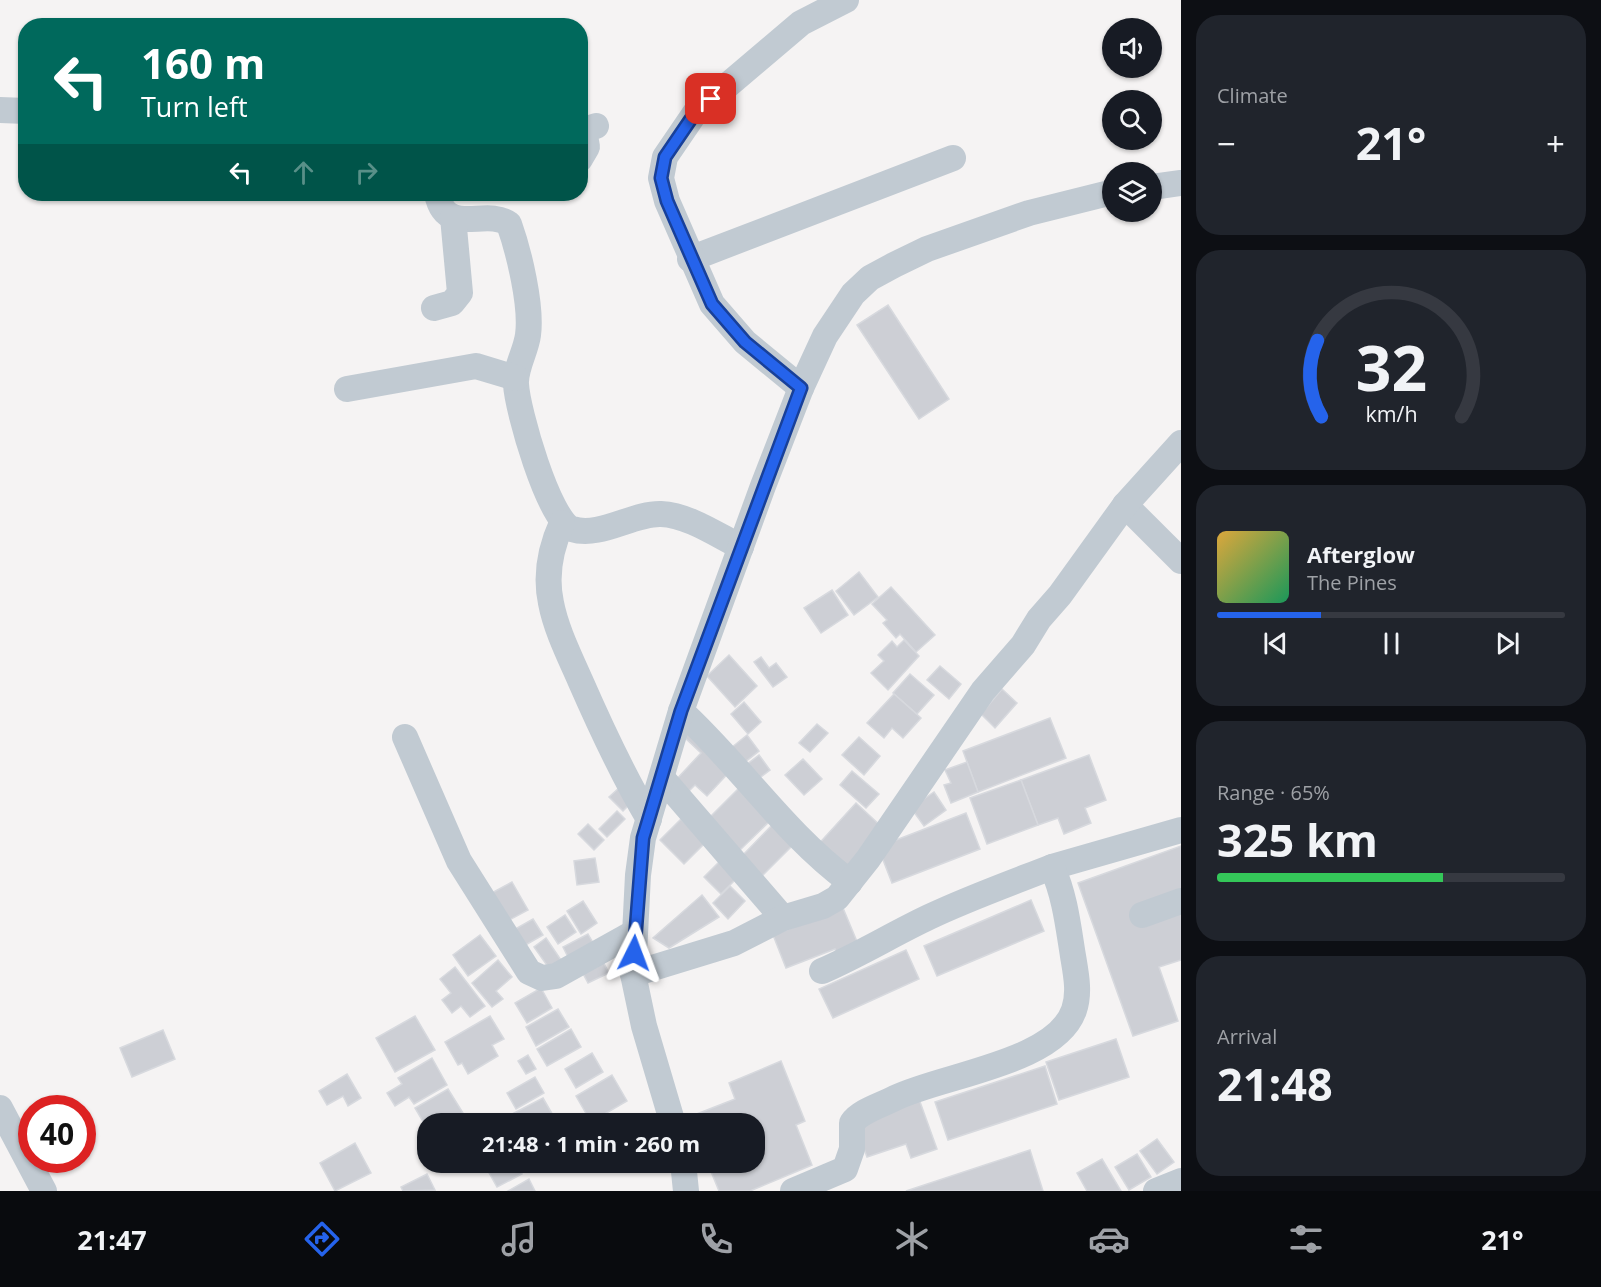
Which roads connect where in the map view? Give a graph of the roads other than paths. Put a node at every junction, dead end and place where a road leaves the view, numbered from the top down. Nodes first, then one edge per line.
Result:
1 (846, 0) edge
2 (0, 110) edge
3 (18, 111) edge
4 (596, 126) dead end
5 (588, 129) edge
6 (953, 158) dead end
7 (1181, 183) edge
8 (1162, 186) edge
9 (1102, 195) edge
10 (439, 201) edge
11 (453, 217) junction
12 (690, 259) junction
13 (434, 308) dead end
14 (516, 378) junction
15 (801, 388) junction
16 (347, 389) dead end
17 (1181, 443) edge
18 (1125, 505) junction
19 (562, 523) junction
20 (741, 547) junction
21 (1181, 561) edge
22 (681, 711) junction
23 (405, 737) dead end
24 (662, 778) junction
25 (649, 819) junction
26 (1181, 830) edge
27 (1053, 867) junction
28 (850, 882) junction
29 (1181, 901) edge
30 (1142, 915) dead end
31 (783, 918) junction
32 (635, 932) junction
33 (822, 971) dead end
34 (633, 974) junction
35 (0, 1108) edge
36 (670, 1113) edge
37 (685, 1173) edge
38 (848, 1180) edge
39 (1181, 1181) edge
40 (44, 1191) edge
41 (687, 1191) edge
42 (793, 1191) edge
43 (1156, 1191) edge

1 - 12 street
2 - 3 street
4 - 5 street
6 - 12 street
7 - 8 street
9 - 15 street
10 - 11 street
11 - 13 street
11 - 14 street
12 - 15 street
14 - 16 street
14 - 19 street
15 - 20 street
17 - 18 street
18 - 21 street
18 - 28 street
19 - 20 street
19 - 25 street
20 - 22 street
22 - 24 street
22 - 28 street
23 - 32 street
24 - 25 street
24 - 31 street
25 - 32 street
26 - 27 street
27 - 33 street
27 - 38 street
28 - 31 street
29 - 30 street
31 - 34 street
32 - 34 street
34 - 36 street
35 - 40 street
37 - 41 street
38 - 42 street
39 - 43 street

